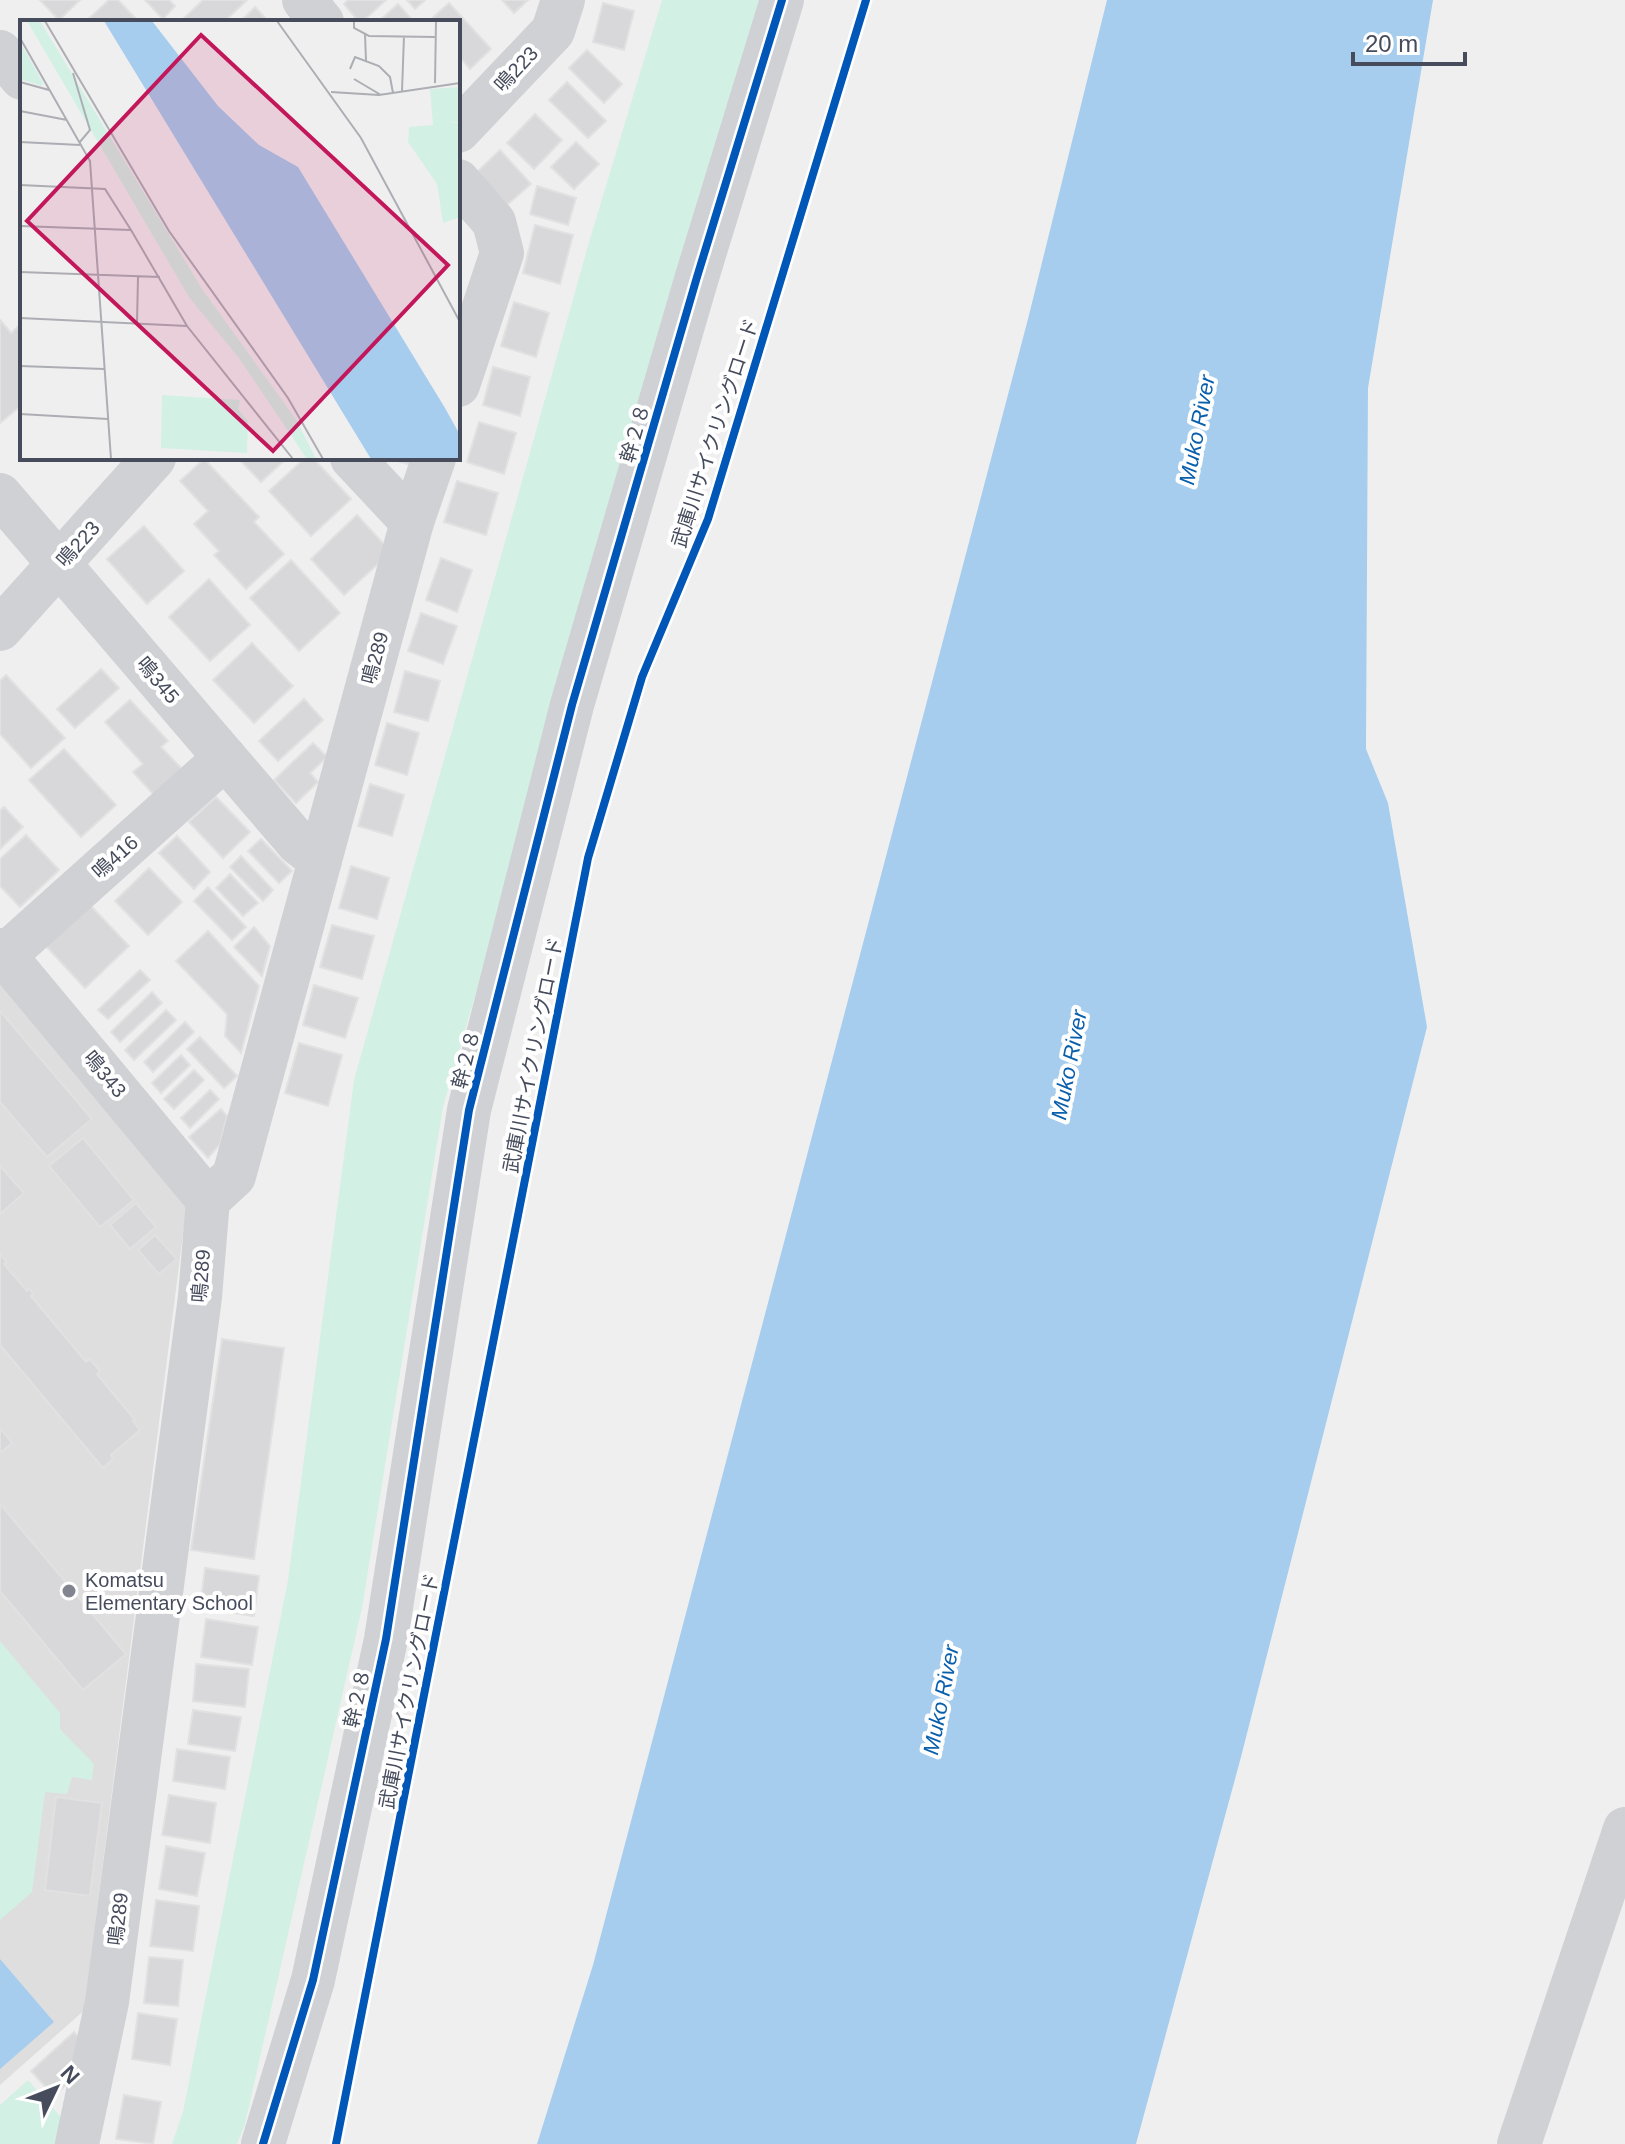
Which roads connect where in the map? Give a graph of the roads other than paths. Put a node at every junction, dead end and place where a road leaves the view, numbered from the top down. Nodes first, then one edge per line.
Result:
1 (304, 0) edge
2 (563, 0) edge
3 (782, 0) edge
4 (320, 20) edge
5 (0, 52) edge
6 (20, 76) edge
7 (460, 129) edge
8 (460, 183) edge
9 (460, 379) edge
10 (152, 460) edge
11 (354, 460) edge
12 (433, 460) edge
13 (0, 495) edge
14 (412, 522) junction
15 (59, 564) junction
16 (0, 629) edge
17 (225, 758) junction
18 (320, 860) junction
19 (2, 953) edge
20 (208, 1200) junction
21 (1625, 1829) edge
22 (77, 2144) edge
23 (263, 2144) edge
24 (1519, 2144) edge

1 - 4 street
2 - 7 street, 鳴223
3 - 23 street, 幹２８
5 - 6 street
8 - 9 street
10 - 15 street, 鳴223
11 - 14 street
12 - 14 street, 鳴289
13 - 15 street, 鳴345
14 - 18 street, 鳴289
15 - 16 street, 鳴223
15 - 17 street, 鳴345
17 - 18 street, 鳴345
17 - 19 street, 鳴416
18 - 20 street, 鳴289
19 - 20 street, 鳴343
20 - 22 street, 鳴289
21 - 24 street

